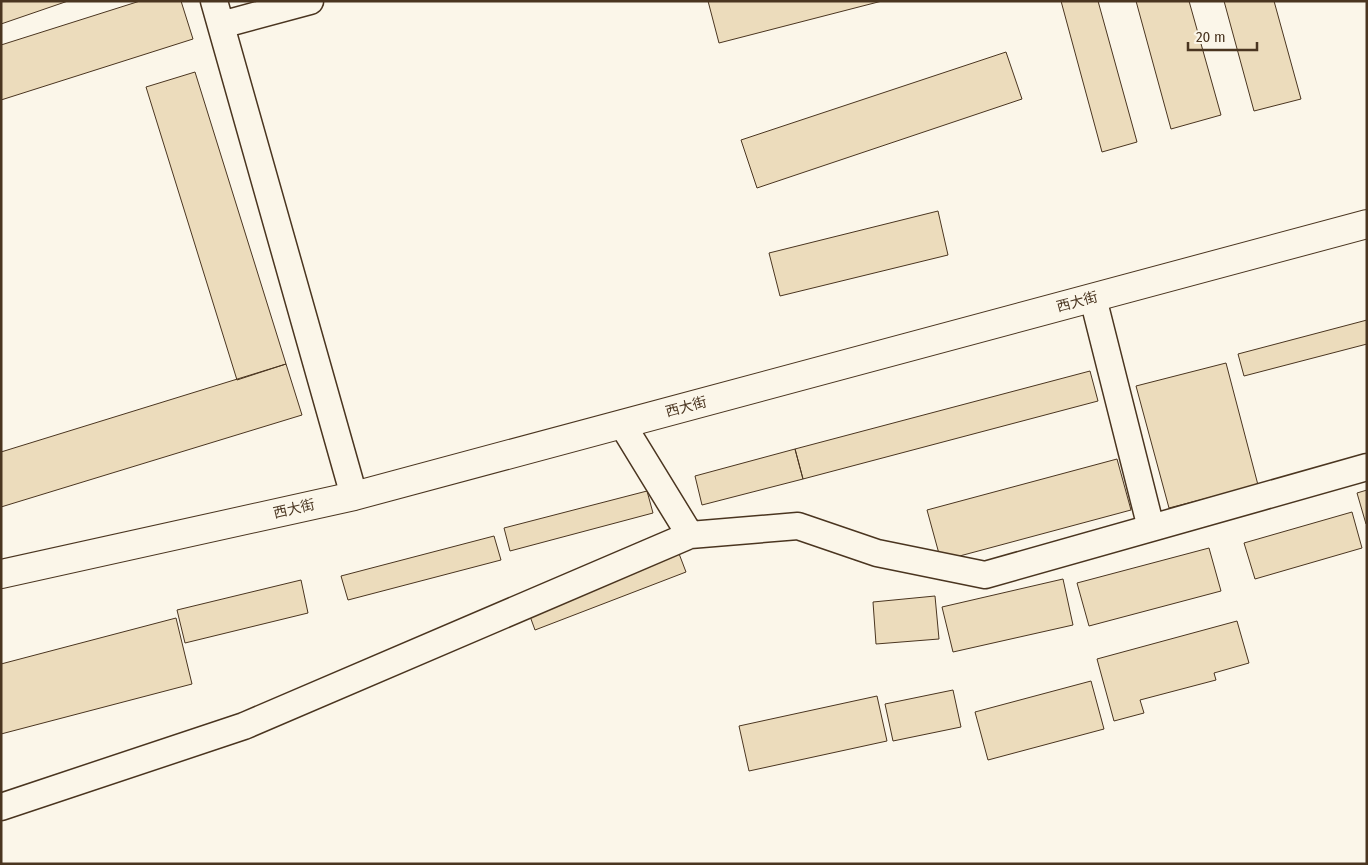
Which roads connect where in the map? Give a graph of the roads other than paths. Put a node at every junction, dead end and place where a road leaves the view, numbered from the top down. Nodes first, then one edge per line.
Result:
1 (310, 1) edge
2 (218, 13) edge
3 (1367, 224) edge
4 (1093, 298) junction
5 (622, 424) junction
6 (1367, 467) edge
7 (354, 496) junction
8 (1151, 528) junction
9 (690, 535) junction
10 (1, 574) edge
11 (1, 807) edge

1 - 2 street
2 - 7 street
3 - 4 highway, 西大街
4 - 5 highway, 西大街
4 - 8 street
5 - 7 highway, 西大街
5 - 9 street
6 - 8 street
7 - 10 highway, 西大街
8 - 9 street
9 - 11 street

